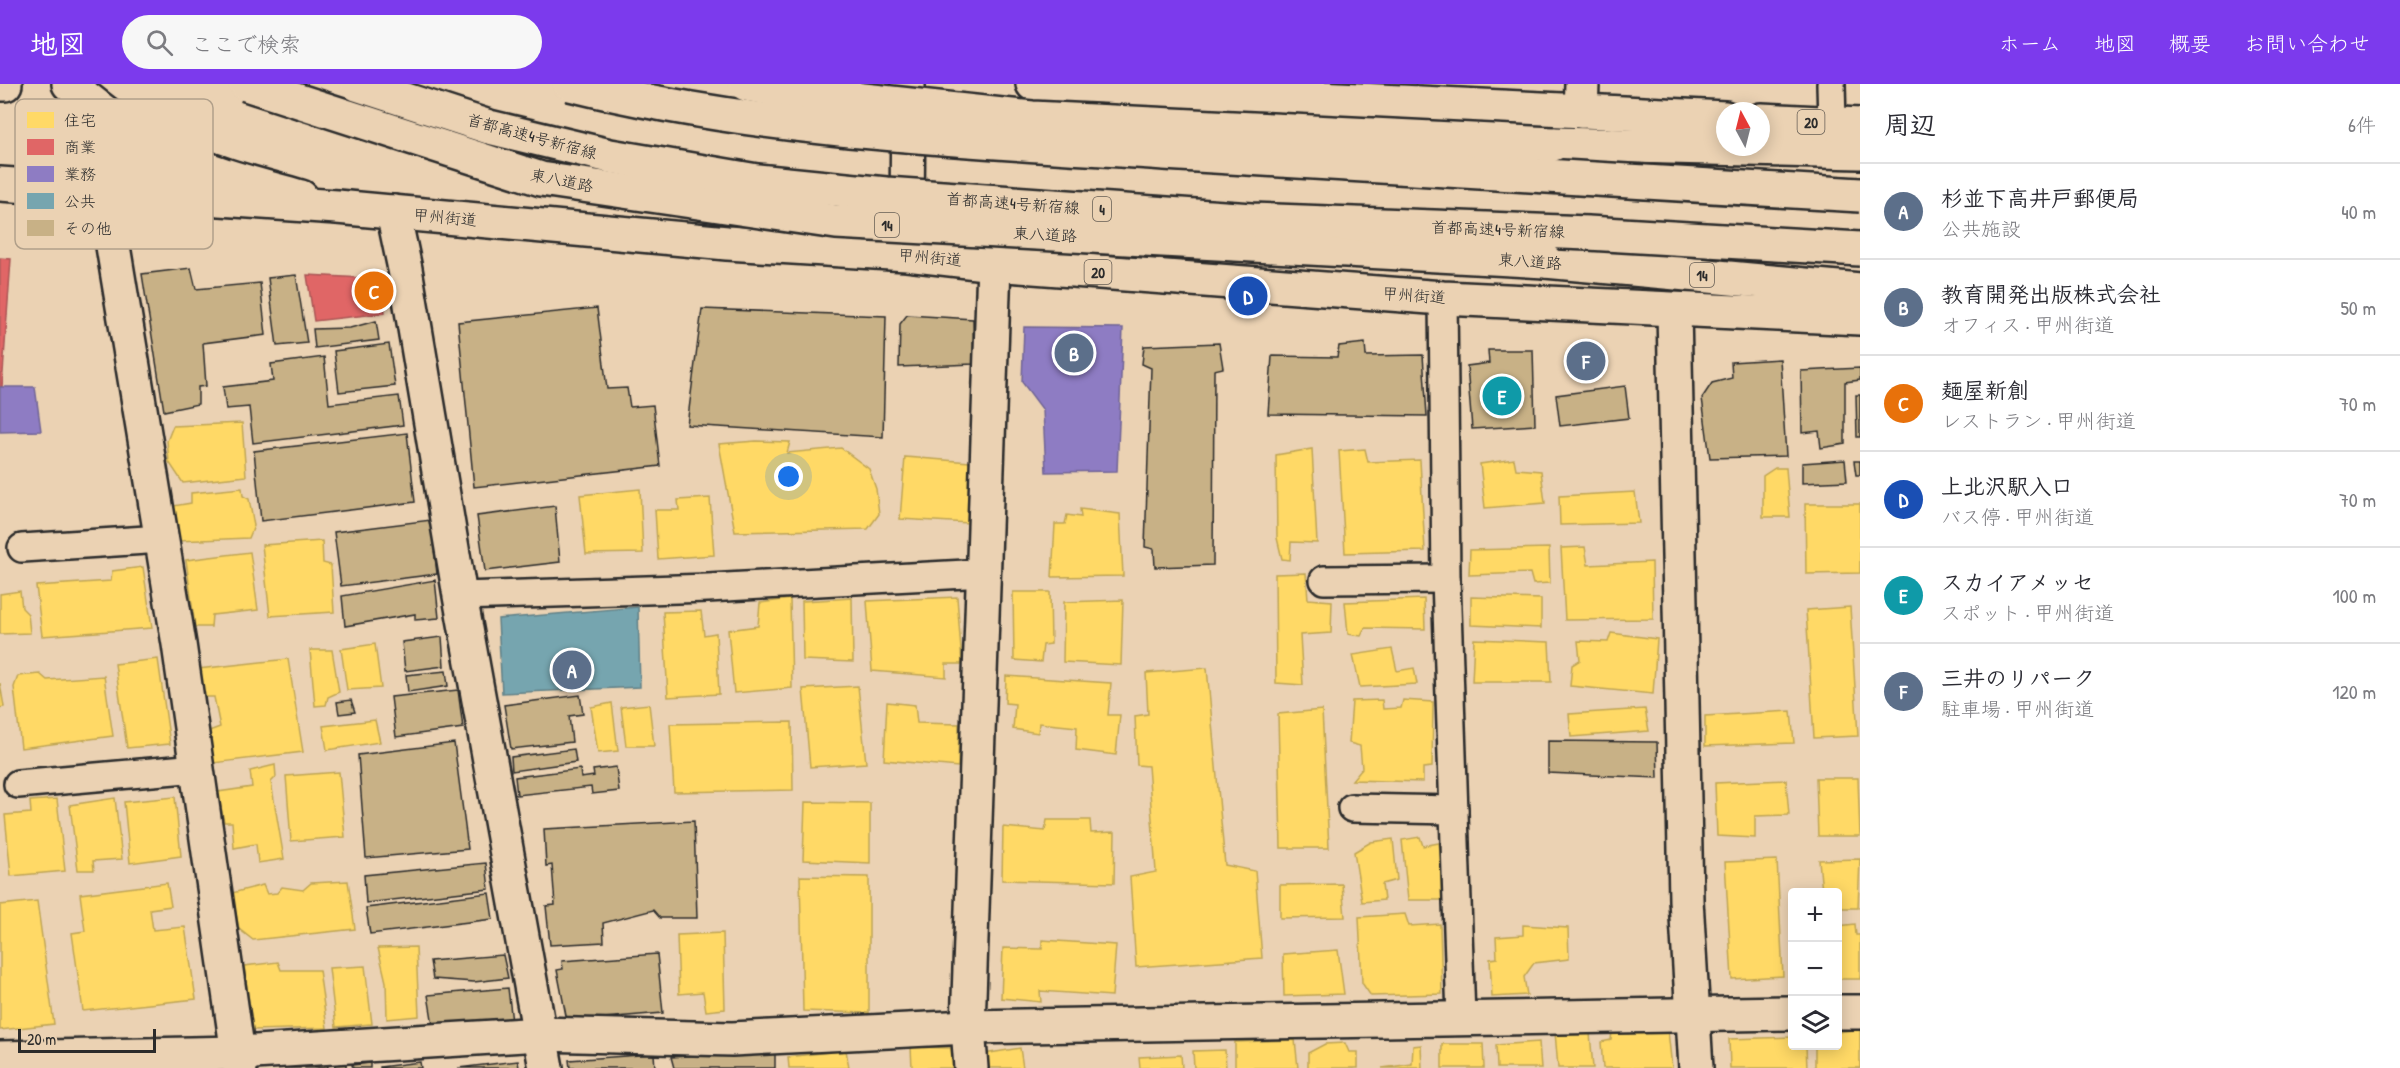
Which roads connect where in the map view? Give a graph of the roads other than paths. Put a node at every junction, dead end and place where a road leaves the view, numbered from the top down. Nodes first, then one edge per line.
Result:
1 (0, 84) edge
2 (5, 84) edge
3 (69, 84) edge
4 (246, 84) edge
5 (357, 84) edge
6 (570, 84) edge
7 (746, 84) edge
8 (908, 84) edge
9 (1032, 84) edge
10 (1831, 84) edge
11 (1361, 92) edge
12 (1582, 97) edge
13 (88, 99) edge
14 (1716, 117) edge
15 (1770, 120) edge
16 (1846, 124) edge
17 (1860, 152) edge
18 (213, 170) edge
19 (0, 183) edge
20 (15, 184) edge
21 (1860, 195) edge
22 (213, 199) edge
23 (337, 207) junction
24 (393, 212) junction
25 (114, 249) edge
26 (1860, 249) edge
27 (907, 254) junction
28 (994, 264) junction
29 (1860, 290) edge
30 (1443, 298) junction
31 (1674, 310) junction
32 (1860, 318) edge
33 (162, 539) junction
34 (22, 548) dead end
35 (984, 573) junction
36 (1446, 579) junction
37 (1324, 580) dead end
38 (460, 596) junction
39 (197, 768) junction
40 (18, 784) dead end
41 (1352, 808) dead end
42 (1454, 810) junction
43 (1842, 1012) edge
44 (1860, 1012) edge
45 (1788, 1013) edge
46 (1694, 1014) junction
47 (1461, 1018) junction
48 (968, 1028) junction
49 (540, 1034) junction
50 (0, 1058) edge
51 (239, 1061) edge
52 (546, 1068) edge
53 (971, 1068) edge
54 (1696, 1068) edge

1 - 2 main road
3 - 13 main road
4 - 29 main road, 東八道路 / 14, bridge
5 - 26 main road, 首都高速4号新宿線 / 4, bridge
6 - 21 main road, bridge
7 - 17 main road, bridge
8 - 27 main road
9 - 11 main road
10 - 16 lane
11 - 12 main road
12 - 14 main road
15 - 16 main road, 20
18 - 23 main road
19 - 20 main road, 甲州街道 / 20
22 - 23 main road, 甲州街道 / 20
23 - 24 main road, 甲州街道 / 20
24 - 27 main road, 甲州街道 / 20
24 - 38 main road
25 - 33 main road
27 - 28 main road, 甲州街道 / 20
28 - 30 main road, 甲州街道 / 20
28 - 35 main road
30 - 31 main road, 甲州街道 / 20
30 - 36 lane
31 - 32 main road, 甲州街道 / 20
31 - 46 main road
33 - 34 lane
33 - 39 main road
35 - 38 lane
35 - 48 main road
36 - 37 lane
36 - 42 lane
38 - 49 main road
39 - 40 lane
39 - 51 main road
41 - 42 lane
42 - 47 lane
43 - 44 main road
45 - 46 main road
46 - 47 main road
46 - 54 main road
47 - 48 main road
48 - 49 main road
48 - 53 main road
49 - 51 main road
49 - 52 main road
50 - 51 main road

